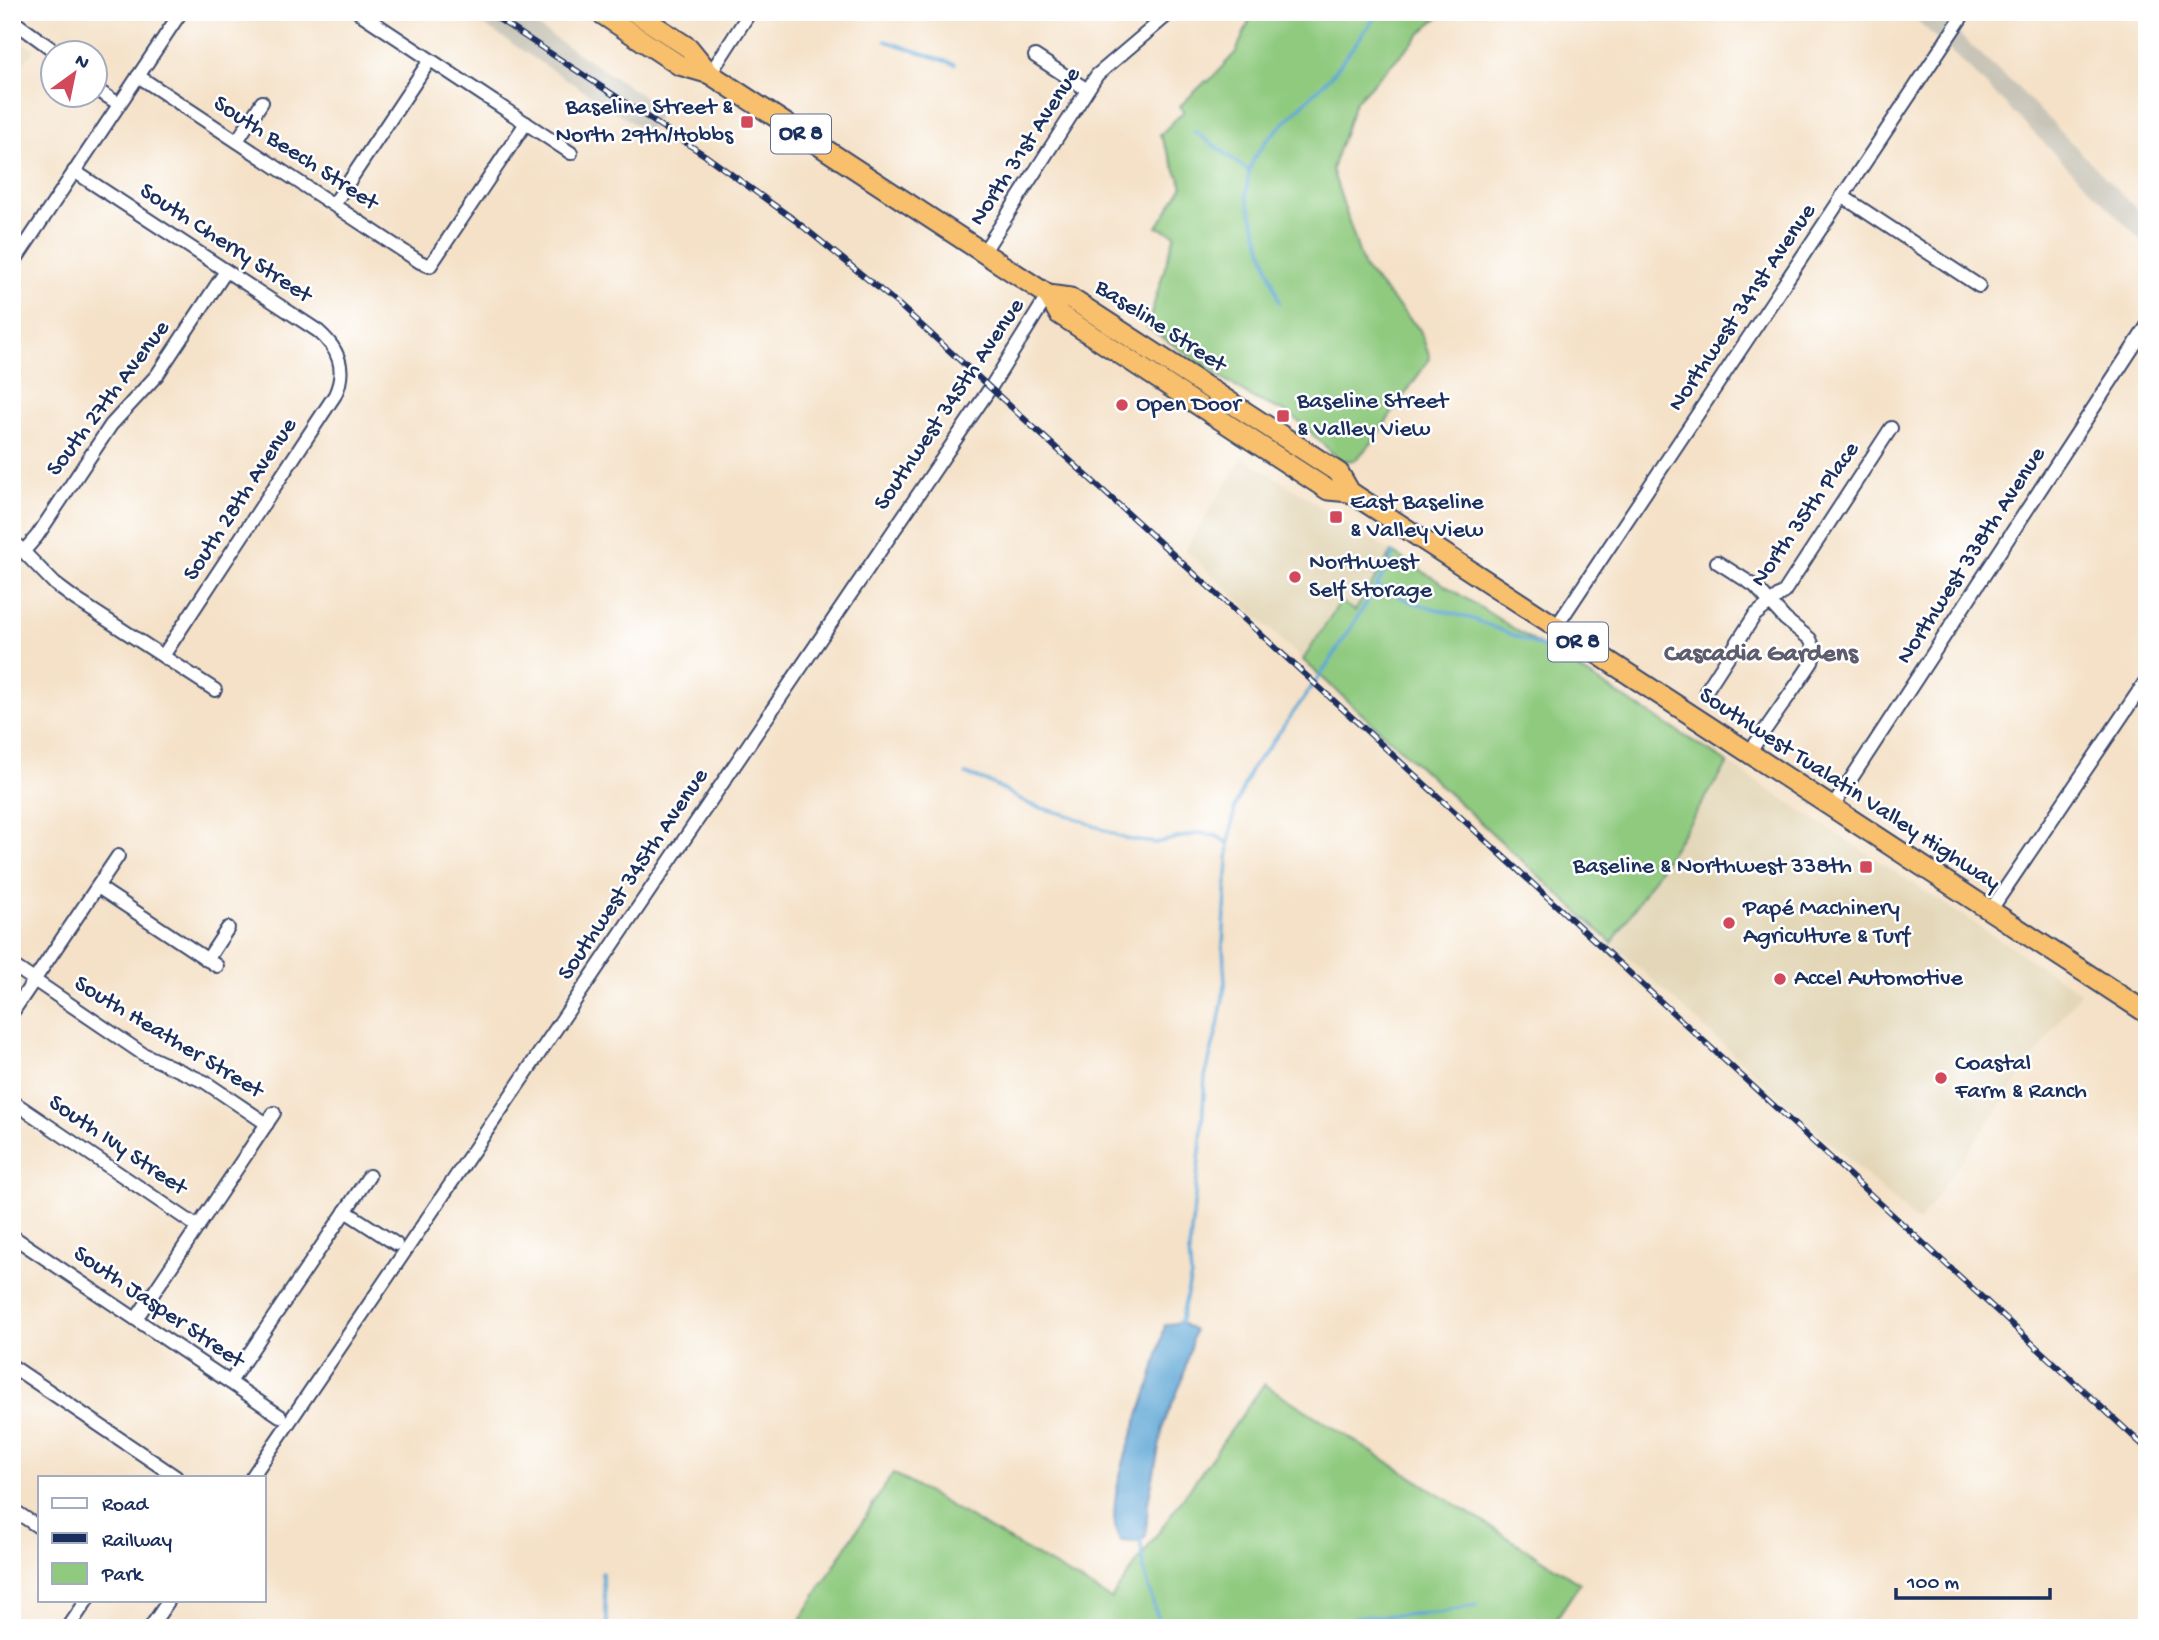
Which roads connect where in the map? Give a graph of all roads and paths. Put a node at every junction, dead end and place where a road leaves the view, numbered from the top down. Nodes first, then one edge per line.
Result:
1 (181, 12) edge
2 (358, 12) edge
3 (598, 12) edge
4 (634, 12) edge
5 (750, 12) edge
6 (1171, 12) edge
7 (1965, 12) edge
8 (12, 20) edge
9 (38, 39) edge
10 (1035, 56) dead end
11 (430, 60) junction
12 (710, 74) junction
13 (138, 76) junction
14 (1086, 89) junction
15 (108, 97) edge
16 (261, 102) dead end
17 (118, 104) junction
18 (526, 123) junction
19 (237, 141) junction
20 (571, 153) dead end
21 (74, 171) junction
22 (1842, 196) junction
23 (334, 204) junction
24 (983, 253) junction
25 (12, 265) edge
26 (226, 271) junction
27 (1979, 286) dead end
28 (1048, 295) junction
29 (2147, 326) edge
30 (340, 363) joint
31 (1891, 428) dead end
32 (1350, 492) joint
33 (12, 540) edge
34 (24, 551) junction
35 (1717, 562) dead end
36 (1770, 604) junction
37 (1556, 627) junction
38 (163, 656) junction
39 (2147, 679) edge
40 (215, 690) dead end
41 (1706, 691) dead end
42 (1749, 753) junction
43 (1832, 808) junction
44 (118, 856) dead end
45 (98, 887) junction
46 (1990, 911) junction
47 (228, 928) dead end
48 (12, 965) edge
49 (34, 980) junction
50 (12, 1013) edge
51 (2147, 1013) edge
52 (12, 1101) edge
53 (369, 1175) dead end
54 (345, 1211) junction
55 (198, 1227) junction
56 (12, 1236) edge
57 (396, 1244) dead end
58 (136, 1319) junction
59 (12, 1366) edge
60 (230, 1382) junction
61 (280, 1416) dead end
62 (172, 1476) edge
63 (253, 1476) edge
64 (12, 1509) edge
65 (38, 1527) edge
66 (86, 1602) edge
67 (168, 1602) edge
68 (68, 1628) edge
69 (150, 1628) edge

1 - 13 street
2 - 11 street
3 - 12 highway, Baseline Street / OR 8
4 - 12 highway, Baseline Street / OR 8
5 - 12 street
6 - 14 street, North 31st Avenue
7 - 22 street, Northwest 341st Avenue
8 - 9 street
10 - 14 street
11 - 18 street
11 - 23 street
12 - 24 highway, Baseline Street / OR 8
13 - 17 street
13 - 19 street, South Beech Street
14 - 24 street, North 31st Avenue
15 - 17 street
16 - 19 street
17 - 21 street
18 - 20 street
18 - 23 street, South Beech Street
19 - 23 street, South Beech Street
21 - 25 street
21 - 26 street, South Cherry Street
22 - 27 street
22 - 37 street, Northwest 341st Avenue
24 - 28 highway, Baseline Street / OR 8
26 - 30 street, South Cherry Street
26 - 34 street, South 27th Avenue
28 - 32 highway, Baseline Street / OR 8
28 - 63 street, Southwest 345th Avenue
29 - 43 street, Northwest 338th Avenue
30 - 38 street, South 28th Avenue
31 - 36 street, North 35th Place
32 - 37 highway, Southwest Tualatin Valley Highway / OR 8
33 - 34 street
34 - 38 street
35 - 36 street
36 - 41 street, North 35th Place
36 - 42 street
37 - 42 highway, Southwest Tualatin Valley Highway / OR 8
38 - 40 street
39 - 46 street
42 - 43 highway, Southwest Tualatin Valley Highway / OR 8
43 - 46 highway, Southwest Tualatin Valley Highway / OR 8
44 - 45 street
45 - 47 street
45 - 49 street
46 - 51 highway, Southwest Tualatin Valley Highway / OR 8
48 - 49 street, South Heather Street
49 - 50 street
49 - 55 street, South Heather Street
52 - 55 street, South Ivy Street
53 - 54 street
54 - 57 street
54 - 60 street
55 - 58 street
56 - 58 street, South Jasper Street
58 - 60 street, South Jasper Street
59 - 62 street
60 - 61 street, South Jasper Street
64 - 65 street
66 - 68 street
67 - 69 street

